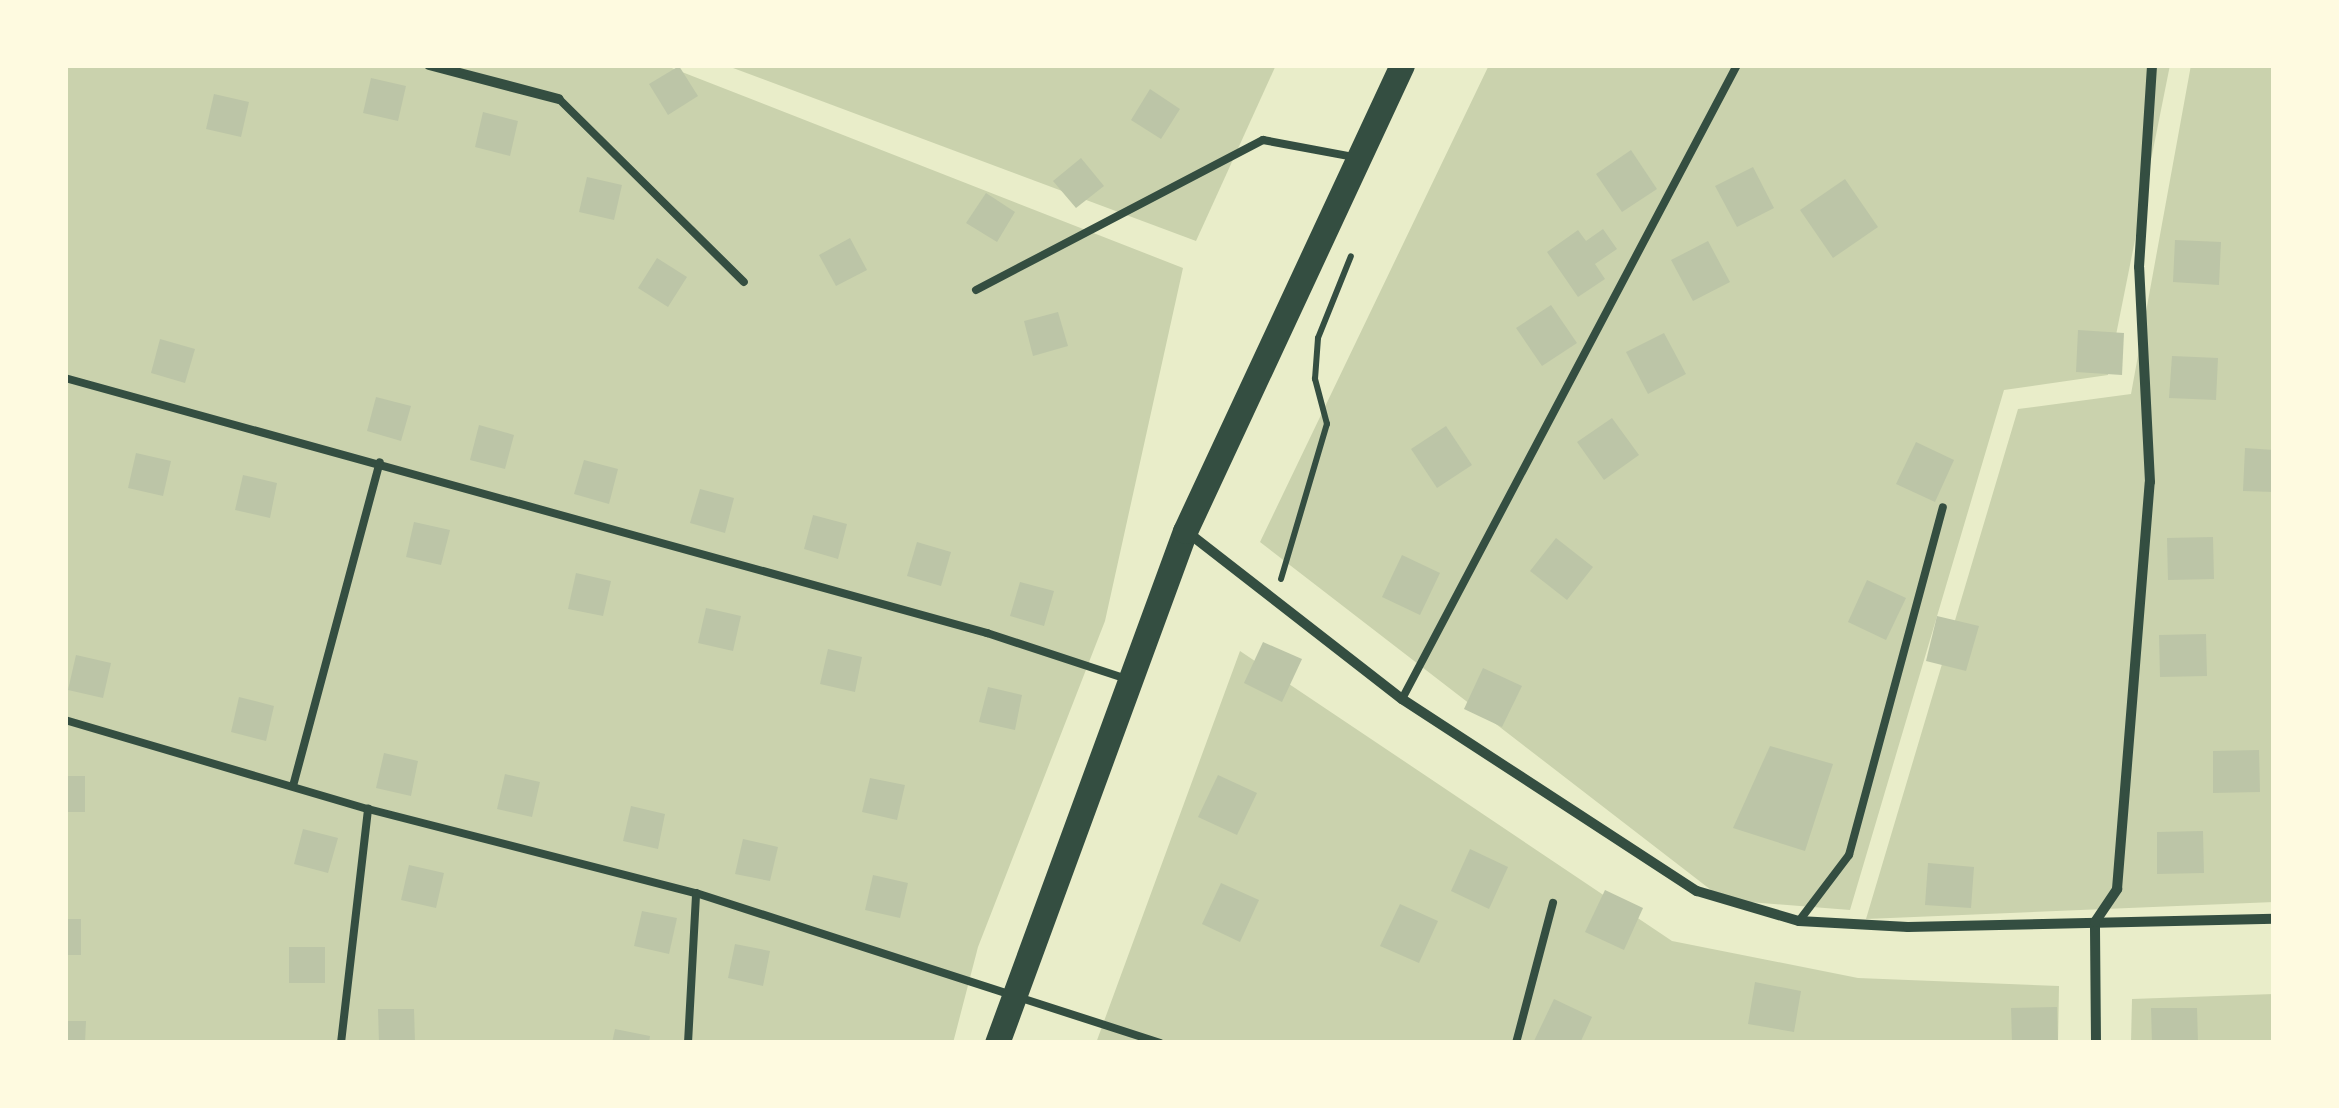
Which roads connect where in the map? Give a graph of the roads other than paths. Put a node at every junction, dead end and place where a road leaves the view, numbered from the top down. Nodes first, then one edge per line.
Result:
1 (429, 65) edge
2 (1402, 65) edge
3 (1738, 65) edge
4 (2152, 65) edge
5 (559, 99) joint
6 (1359, 158) junction
7 (744, 282) dead end
8 (976, 290) dead end
9 (65, 378) edge
10 (380, 462) junction
11 (1942, 507) dead end
12 (1186, 531) junction
13 (1128, 679) junction
14 (1402, 699) junction
15 (65, 720) edge
16 (293, 786) junction
17 (368, 809) junction
18 (696, 893) junction
19 (1553, 903) dead end
20 (2274, 919) edge
21 (1799, 921) junction
22 (2095, 922) junction
23 (1012, 992) junction
24 (341, 1043) edge
25 (688, 1043) edge
26 (998, 1043) edge
27 (1160, 1043) edge
28 (1516, 1043) edge
29 (2096, 1043) edge

1 - 5 street
2 - 6 main road
3 - 14 lane
4 - 22 street
5 - 7 lane
6 - 8 lane
6 - 12 main road
9 - 10 lane
10 - 13 lane
10 - 16 lane
11 - 21 lane
12 - 13 main road
12 - 14 street
13 - 23 main road
14 - 21 street
15 - 16 lane
16 - 17 lane
17 - 18 lane
17 - 24 lane
18 - 23 lane
18 - 25 lane
19 - 28 lane
20 - 22 street
21 - 22 street
22 - 29 street
23 - 26 main road
23 - 27 lane

